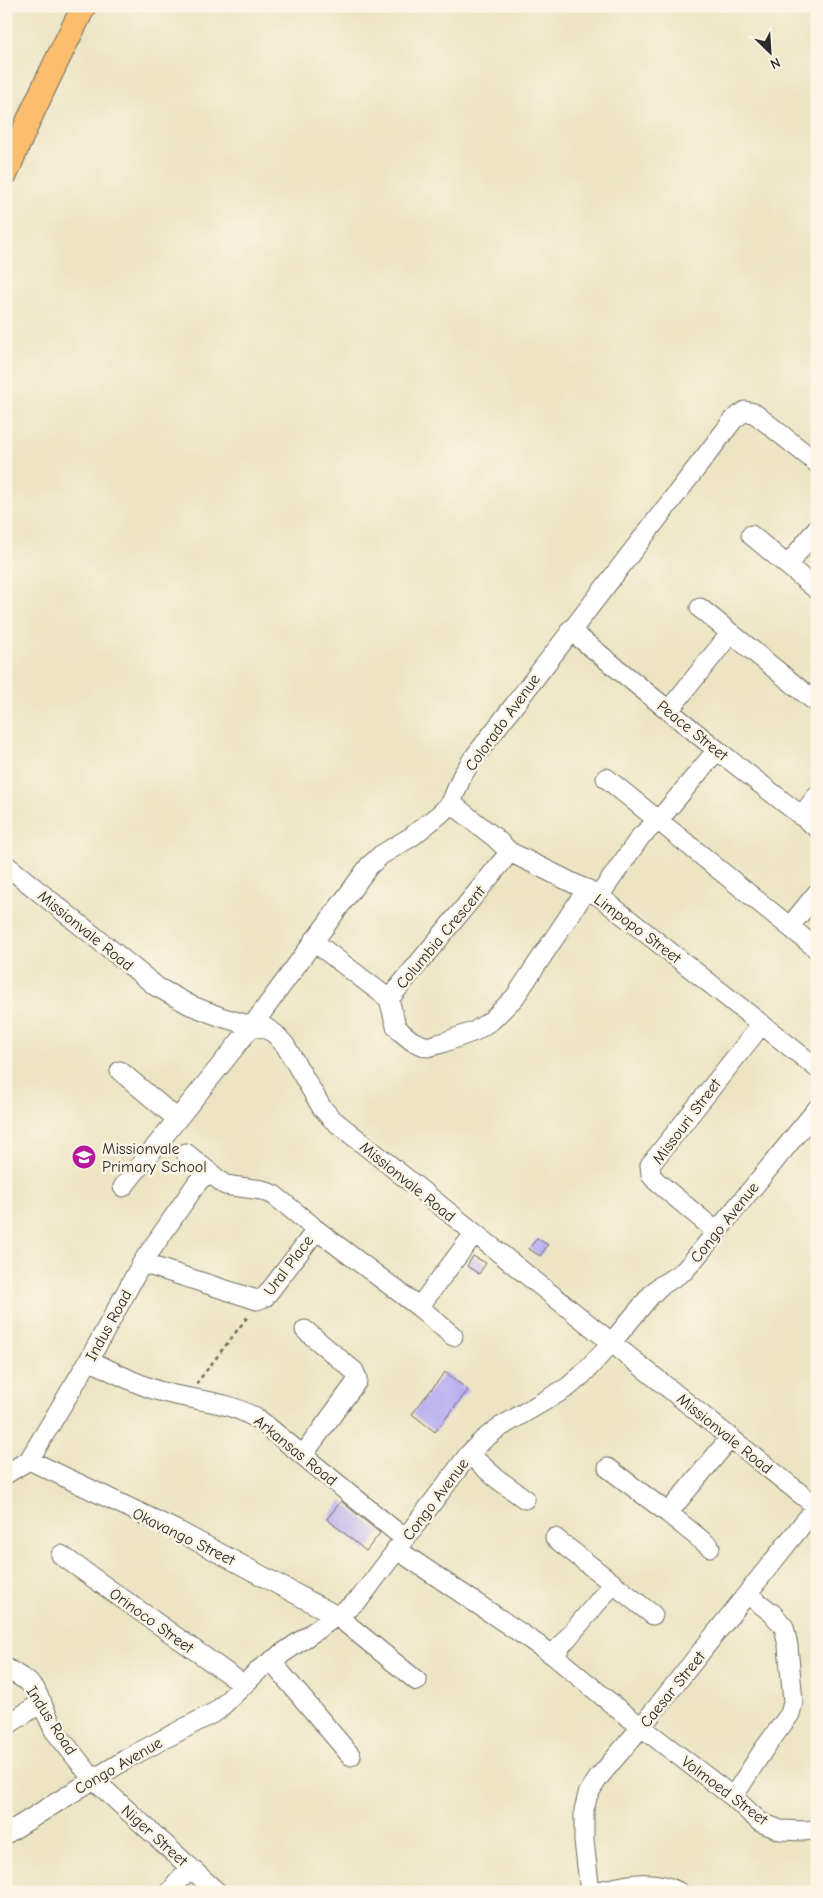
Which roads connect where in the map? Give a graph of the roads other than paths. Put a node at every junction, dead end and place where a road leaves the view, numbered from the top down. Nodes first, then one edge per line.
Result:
1 (84, 6) edge
2 (6, 173) edge
3 (817, 463) edge
4 (817, 528) edge
5 (751, 535) dead end
6 (788, 565) junction
7 (817, 590) edge
8 (700, 608) dead end
9 (570, 630) junction
10 (730, 634) junction
11 (817, 704) edge
12 (668, 710) junction
13 (717, 750) junction
14 (606, 778) dead end
15 (817, 796) edge
16 (451, 803) junction
17 (802, 816) junction
18 (658, 821) junction
19 (817, 828) edge
20 (510, 852) junction
21 (6, 865) edge
22 (593, 893) junction
23 (817, 893) edge
24 (790, 926) junction
25 (313, 941) junction
26 (817, 949) edge
27 (389, 999) junction
28 (762, 1024) junction
29 (252, 1026) junction
30 (817, 1068) edge
31 (120, 1071) dead end
32 (817, 1110) edge
33 (177, 1119) junction
34 (186, 1153) dead end
35 (208, 1172) junction
36 (123, 1187) dead end
37 (314, 1228) junction
38 (717, 1232) junction
39 (474, 1234) junction
40 (142, 1263) junction
41 (420, 1307) junction
42 (305, 1330) dead end
43 (453, 1336) dead end
44 (612, 1342) junction
45 (89, 1360) junction
46 (731, 1437) junction
47 (469, 1454) junction
48 (303, 1455) junction
49 (29, 1460) junction
50 (608, 1468) dead end
51 (6, 1474) edge
52 (525, 1499) dead end
53 (817, 1506) edge
54 (668, 1513) junction
55 (555, 1538) dead end
56 (400, 1544) junction
57 (710, 1547) dead end
58 (61, 1554) dead end
59 (613, 1584) junction
60 (748, 1594) junction
61 (653, 1615) dead end
62 (337, 1616) junction
63 (553, 1655) junction
64 (271, 1661) junction
65 (6, 1668) edge
66 (417, 1681) dead end
67 (244, 1685) junction
68 (42, 1702) junction
69 (618, 1708) joint
70 (6, 1726) edge
71 (642, 1726) junction
72 (350, 1756) dead end
73 (93, 1779) junction
74 (733, 1797) junction
75 (817, 1829) edge
76 (6, 1834) edge
77 (190, 1867) junction
78 (170, 1892) edge
79 (217, 1892) edge
80 (590, 1892) edge
81 (594, 1892) edge
82 (679, 1892) edge

1 - 2 main road
3 - 9 street, Colorado Avenue
4 - 6 street
5 - 6 street
6 - 7 street
8 - 10 street
9 - 12 street, Peace Street
9 - 16 street, Colorado Avenue
10 - 11 street
10 - 12 street
12 - 13 street, Peace Street
13 - 17 street, Peace Street
13 - 18 street, Columbia Crescent
14 - 18 street
15 - 17 street
16 - 20 street, Limpopo Street
16 - 25 street, Colorado Avenue
17 - 19 street, Peace Street
18 - 22 street, Columbia Crescent
18 - 24 street
20 - 22 street, Limpopo Street
20 - 27 street, Columbia Crescent
21 - 29 street, Missionvale Road
22 - 27 street, Columbia Crescent
22 - 28 street, Limpopo Street
23 - 24 street
24 - 26 street
25 - 27 street
25 - 29 street, Colorado Avenue
28 - 30 street, Limpopo Street
28 - 38 street, Missouri Street
29 - 33 street, Colorado Avenue
29 - 39 street, Missionvale Road
31 - 33 street
32 - 38 street, Congo Avenue
33 - 36 street, Colorado Avenue
34 - 35 street, Ural Place
35 - 37 street, Ural Place
35 - 40 street, Indus Road
37 - 40 street, Ural Place
37 - 41 street
38 - 44 street, Congo Avenue
39 - 41 street
39 - 44 street, Missionvale Road
40 - 45 street, Indus Road
41 - 43 street
42 - 48 street
44 - 46 street, Missionvale Road
44 - 47 street, Congo Avenue
45 - 48 street, Arkansas Road
45 - 49 street, Indus Road
46 - 53 street, Missionvale Road
46 - 54 street
47 - 52 street
47 - 56 street, Congo Avenue
48 - 56 street, Arkansas Road
49 - 51 street, Indus Road
49 - 62 street, Okavango Street
50 - 54 street
53 - 60 street, Caesar Street
54 - 57 street
55 - 59 street
56 - 62 street, Congo Avenue
56 - 63 street, Arkansas Road
58 - 67 street, Orinoco Street
59 - 61 street
59 - 63 street
60 - 71 street, Caesar Street
60 - 74 street
62 - 64 street, Congo Avenue
62 - 66 street, Okavango Street
63 - 69 street, Arkansas Road
64 - 67 street, Congo Avenue
64 - 72 street
65 - 68 street, Indus Road
67 - 73 street, Congo Avenue
68 - 70 street
68 - 73 street, Indus Road
69 - 71 street, Volmoed Street
71 - 74 street, Volmoed Street
71 - 80 street, Caesar Street
73 - 76 street, Congo Avenue
73 - 77 street, Niger Street
74 - 75 street, Volmoed Street
77 - 78 street
77 - 79 street, Niger Street
81 - 82 street

